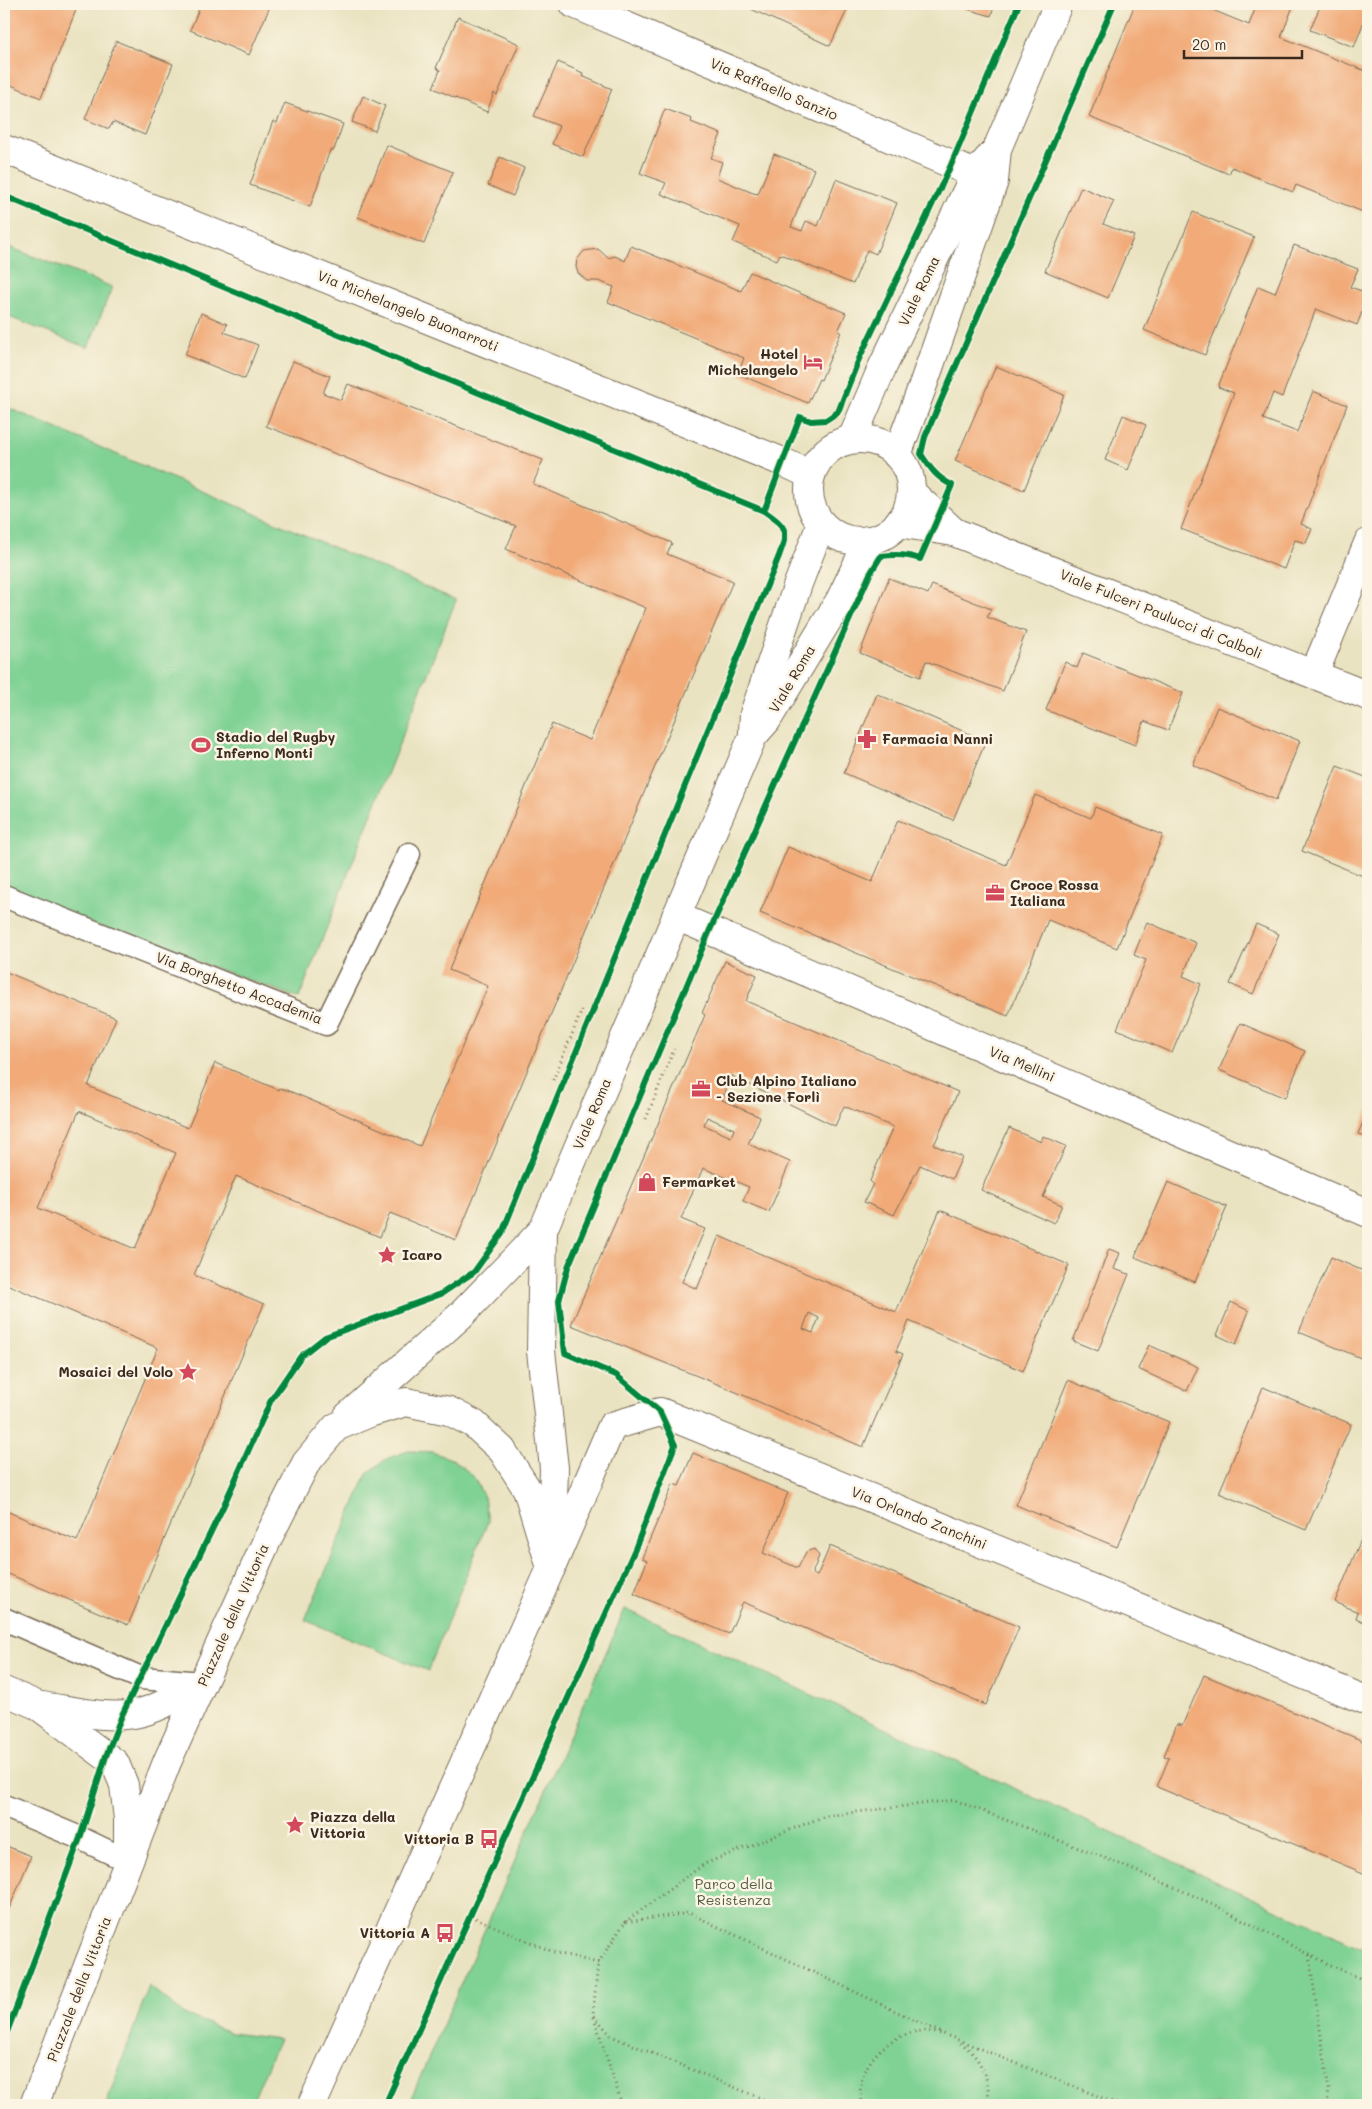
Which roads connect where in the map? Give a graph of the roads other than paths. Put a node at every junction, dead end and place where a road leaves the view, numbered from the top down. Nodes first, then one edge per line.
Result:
1 (574, 4) edge
2 (1058, 4) edge
3 (4, 149) edge
4 (997, 149) junction
5 (975, 174) junction
6 (852, 439) junction
7 (897, 455) junction
8 (811, 475) junction
9 (911, 492) junction
10 (898, 523) junction
11 (821, 524) junction
12 (954, 532) junction
13 (869, 540) junction
14 (1368, 543) edge
15 (1314, 674) junction
16 (1368, 696) edge
17 (753, 736) junction
18 (409, 854) dead end
19 (4, 896) edge
20 (676, 916) junction
21 (1368, 1213) edge
22 (543, 1230) junction
23 (336, 1427) junction
24 (551, 1568) junction
25 (4, 1619) edge
26 (202, 1683) junction
27 (4, 1691) edge
28 (1368, 1702) edge
29 (37, 1705) junction
30 (4, 1806) edge
31 (128, 1861) junction
32 (34, 2105) edge
33 (312, 2105) edge

1 - 5 main road, Via Raffaello Sanzio
2 - 4 main road, Viale Roma
3 - 8 main road, Via Michelangelo Buonarroti
4 - 5 main road, Viale Roma
4 - 7 main road, Viale Roma
5 - 6 main road, Viale Roma
6 - 7 main road
6 - 8 main road
7 - 9 main road
8 - 11 main road
9 - 10 main road
9 - 12 main road, Viale Fulceri Paulucci di Calboli
10 - 12 main road, Viale Fulceri Paulucci di Calboli
10 - 13 main road
11 - 13 main road
11 - 17 main road, Viale Roma
12 - 15 main road, Viale Fulceri Paulucci di Calboli
13 - 17 main road, Viale Roma
14 - 15 main road
15 - 16 main road, Viale Fulceri Paulucci di Calboli
17 - 20 main road, Viale Roma
18 - 19 lane, Via Borghetto Accademia
20 - 21 main road, Via Mellini
20 - 22 main road, Viale Roma
22 - 23 main road, Viale Roma
22 - 24 main road
23 - 24 main road, Piazzale della Vittoria
23 - 26 main road, Piazzale della Vittoria
24 - 28 main road, Via Orlando Zanchini
24 - 33 main road
25 - 26 lane
26 - 29 main road
26 - 31 main road, Piazzale della Vittoria
27 - 29 main road
29 - 31 main road
30 - 31 lane
31 - 32 main road, Piazzale della Vittoria

